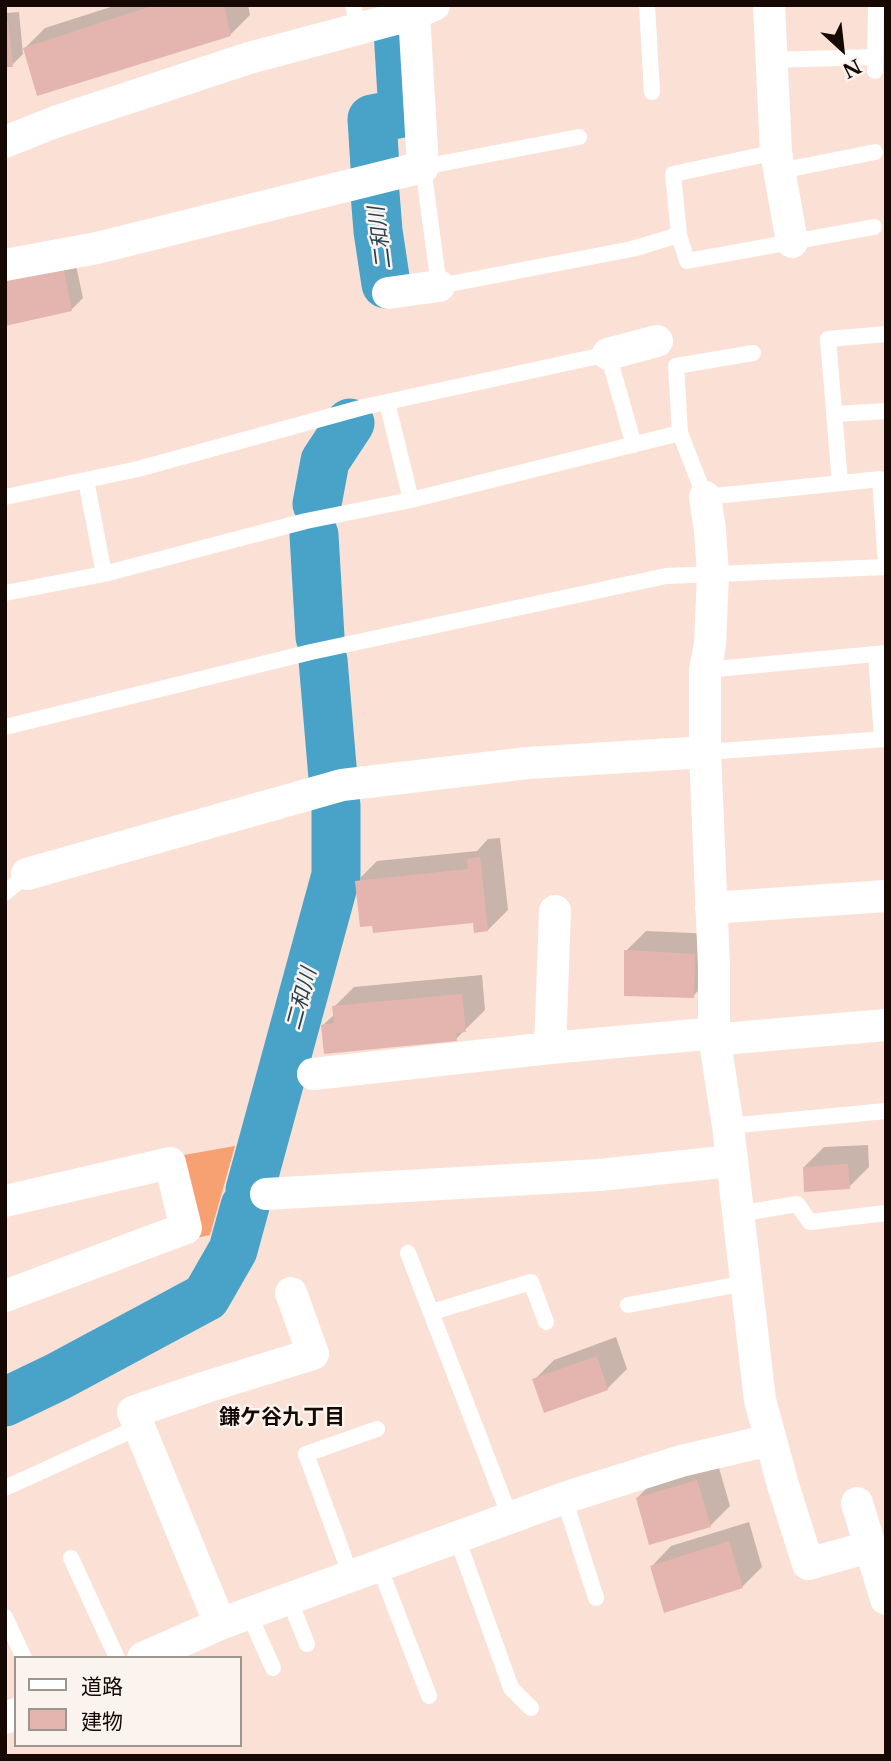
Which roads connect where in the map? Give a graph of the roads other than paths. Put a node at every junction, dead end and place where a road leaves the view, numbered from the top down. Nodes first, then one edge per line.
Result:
1 (646, 5) edge
2 (769, 5) edge
3 (876, 5) edge
4 (391, 15) edge
5 (771, 60) junction
6 (652, 92) dead end
7 (579, 137) dead end
8 (5, 142) edge
9 (875, 152) dead end
10 (778, 162) junction
11 (424, 167) junction
12 (874, 226) dead end
13 (678, 235) junction
14 (792, 242) junction
15 (5, 265) edge
16 (439, 286) junction
17 (388, 293) dead end
18 (886, 334) edge
19 (657, 341) dead end
20 (753, 353) dead end
21 (608, 354) junction
22 (387, 402) junction
23 (886, 411) edge
24 (835, 414) junction
25 (680, 433) junction
26 (634, 445) junction
27 (86, 480) junction
28 (841, 483) junction
29 (5, 497) edge
30 (705, 497) junction
31 (411, 500) junction
32 (884, 527) edge
33 (886, 567) edge
34 (104, 574) junction
35 (713, 574) junction
36 (5, 593) edge
37 (881, 653) edge
38 (705, 670) junction
39 (5, 727) edge
40 (884, 739) edge
41 (705, 752) junction
42 (16, 884) edge
43 (886, 896) edge
44 (710, 908) junction
45 (555, 911) dead end
46 (886, 1025) edge
47 (714, 1037) junction
48 (550, 1048) junction
49 (313, 1074) dead end
50 (886, 1111) edge
51 (728, 1126) junction
52 (732, 1161) junction
53 (265, 1194) dead end
54 (5, 1201) edge
55 (738, 1213) junction
56 (886, 1213) edge
57 (408, 1253) dead end
58 (746, 1283) junction
59 (291, 1293) dead end
60 (5, 1296) edge
61 (628, 1305) dead end
62 (432, 1312) junction
63 (546, 1322) dead end
64 (139, 1427) junction
65 (377, 1429) dead end
66 (770, 1440) junction
67 (5, 1488) edge
68 (564, 1498) junction
69 (857, 1503) dead end
70 (510, 1517) junction
71 (457, 1538) junction
72 (869, 1547) junction
73 (71, 1559) dead end
74 (365, 1571) junction
75 (596, 1598) dead end
76 (289, 1599) junction
77 (886, 1599) edge
78 (249, 1614) junction
79 (5, 1617) edge
80 (220, 1624) junction
81 (307, 1644) dead end
82 (157, 1655) edge
83 (23, 1656) edge
84 (116, 1656) edge
85 (273, 1668) dead end
86 (429, 1696) dead end
87 (531, 1708) dead end

1 - 6 lane
2 - 5 street
3 - 5 lane
4 - 8 street
4 - 11 street
5 - 10 street
7 - 11 lane
9 - 10 lane
10 - 13 lane
10 - 14 street
11 - 15 street
11 - 16 lane
12 - 14 lane
13 - 14 lane
13 - 16 lane
16 - 17 street
18 - 24 lane
19 - 21 street
20 - 25 lane
21 - 22 lane
21 - 26 lane
22 - 27 lane
22 - 31 lane
23 - 24 lane
24 - 28 lane
25 - 26 lane
25 - 30 lane
26 - 31 lane
27 - 29 lane
27 - 34 lane
28 - 30 lane
28 - 32 lane
30 - 35 street
31 - 34 lane
32 - 33 lane
33 - 35 lane
34 - 36 lane
35 - 38 street
35 - 39 lane
37 - 38 lane
37 - 40 lane
38 - 41 street
40 - 41 lane
41 - 42 street
41 - 44 street
43 - 44 street
44 - 47 street
45 - 48 street
46 - 47 street
47 - 48 street
47 - 51 street
48 - 49 street
50 - 51 lane
51 - 52 street
52 - 53 street
52 - 55 street
54 - 60 street
55 - 56 lane
55 - 58 street
57 - 62 lane
58 - 61 lane
58 - 66 street
59 - 64 street
62 - 63 lane
62 - 70 lane
64 - 67 lane
64 - 80 street
65 - 74 lane
66 - 68 street
66 - 72 street
68 - 70 street
68 - 75 lane
69 - 72 street
70 - 71 street
71 - 74 street
71 - 87 lane
72 - 77 street
73 - 84 lane
74 - 76 street
74 - 86 lane
76 - 78 street
76 - 81 lane
78 - 80 street
78 - 85 lane
79 - 83 lane
80 - 82 street

